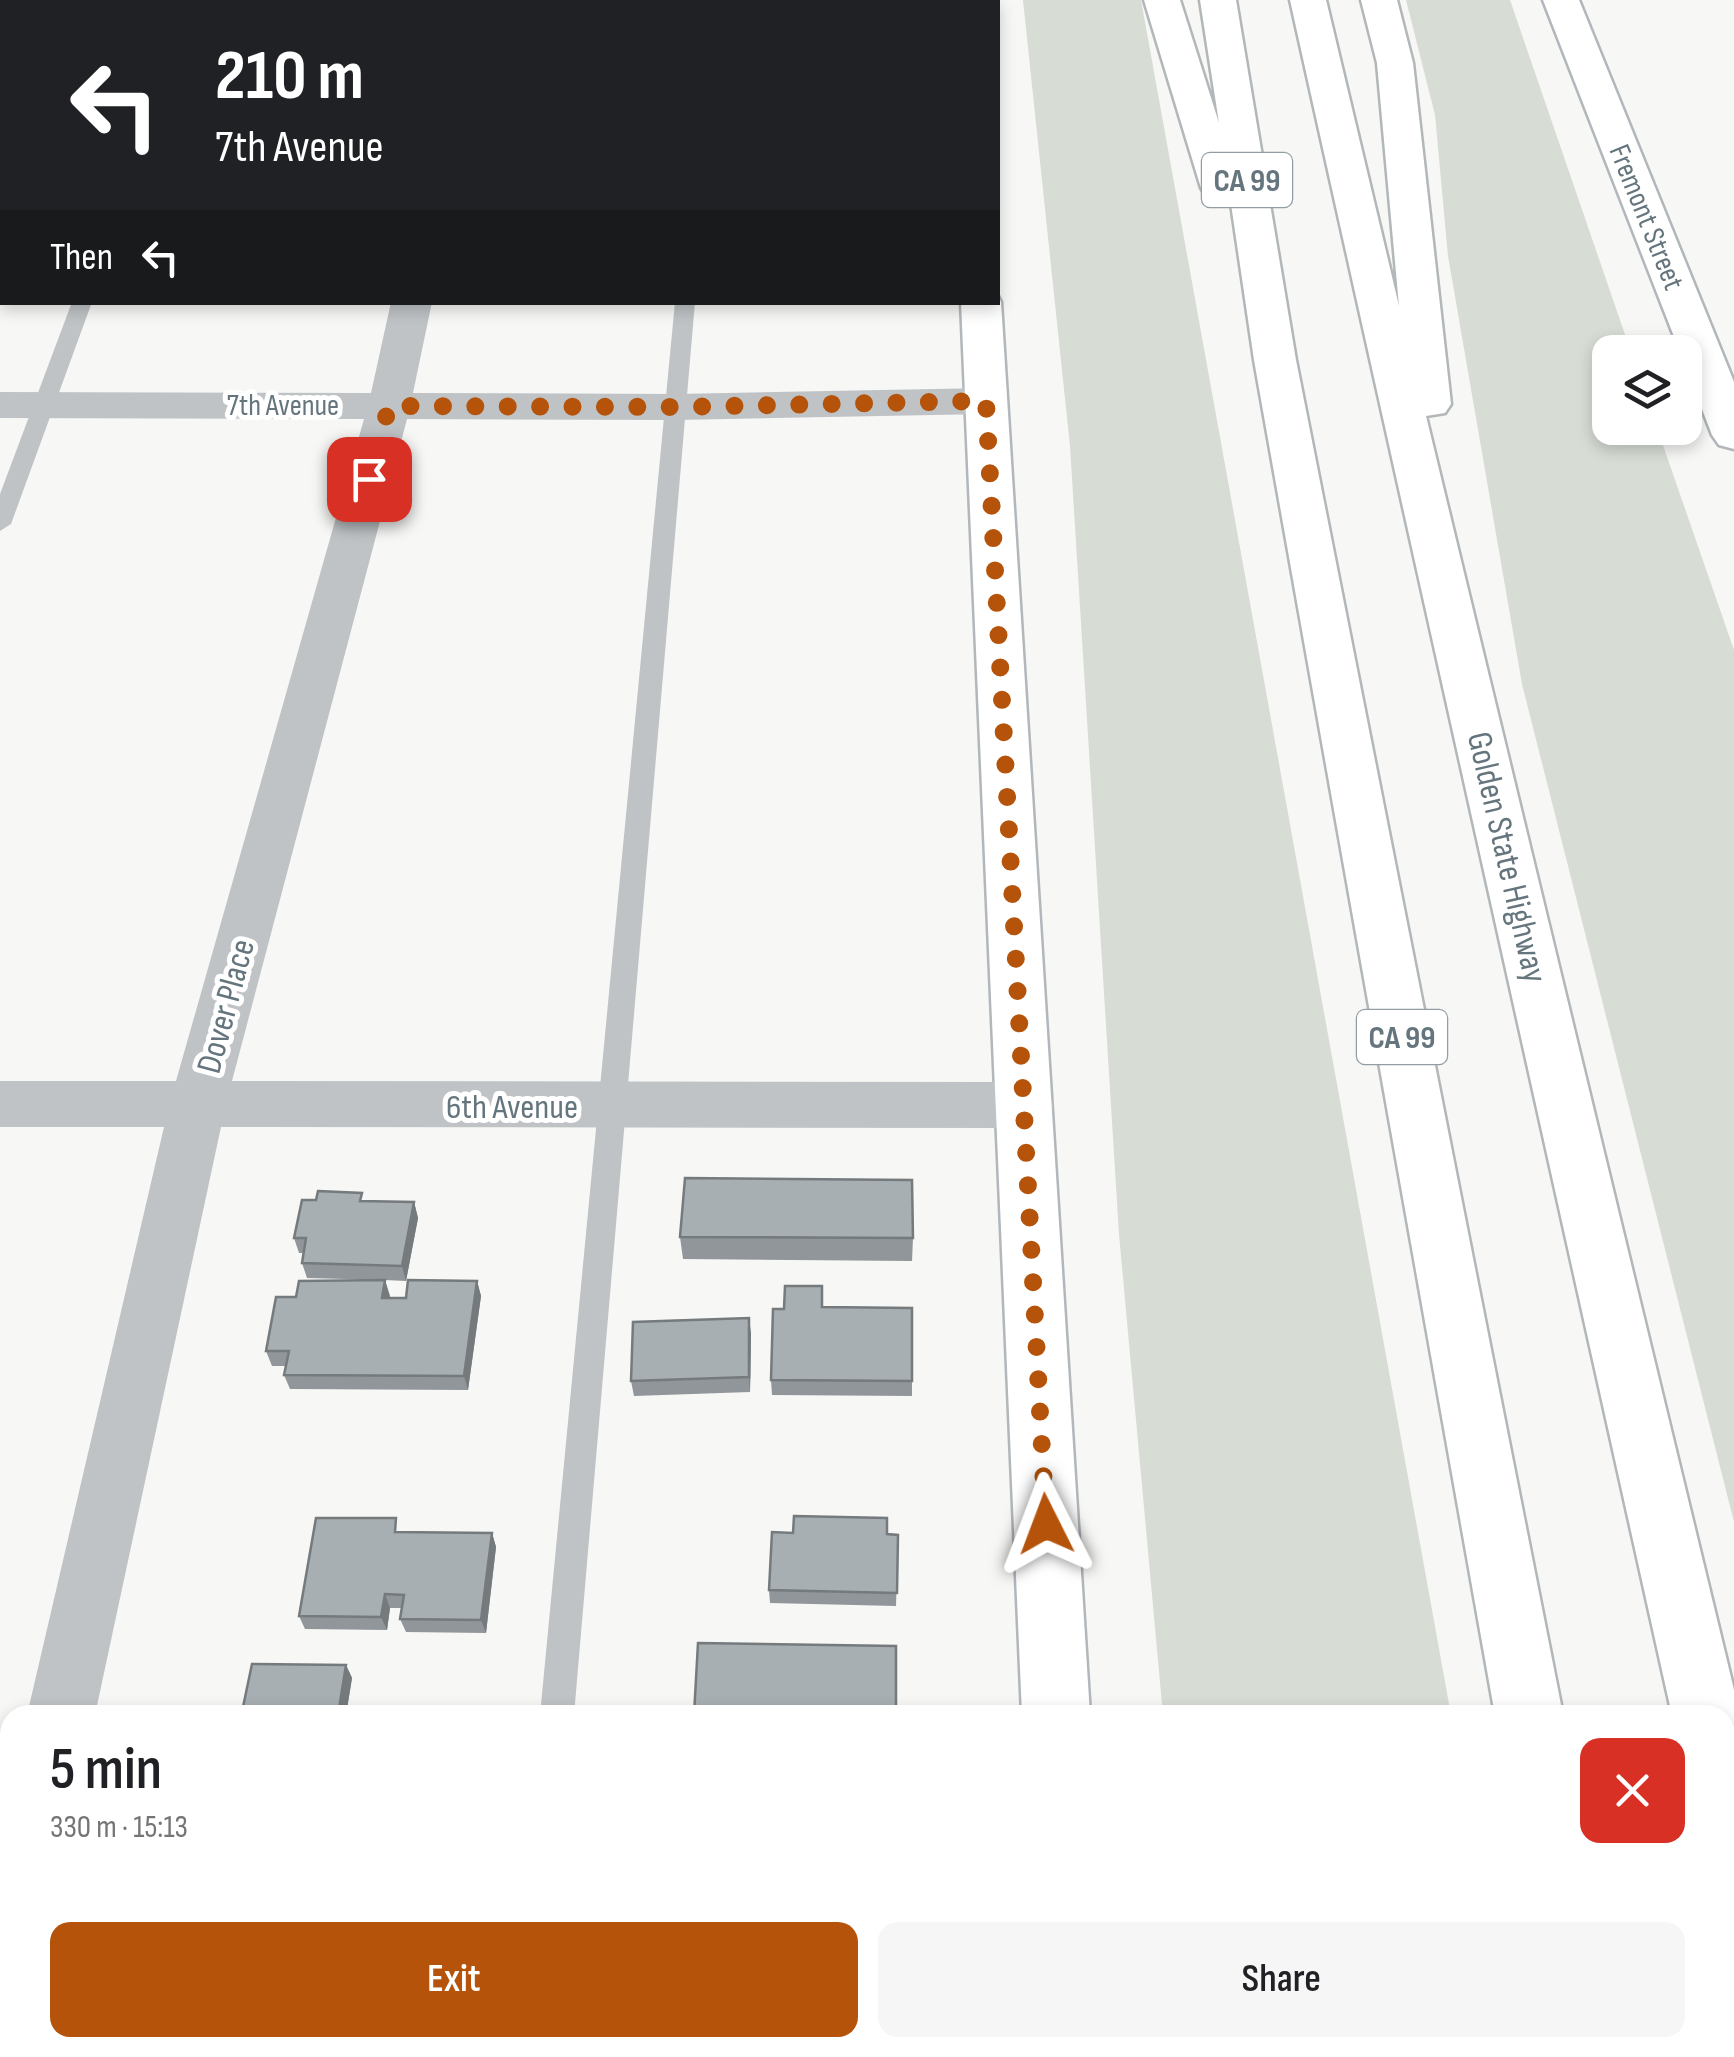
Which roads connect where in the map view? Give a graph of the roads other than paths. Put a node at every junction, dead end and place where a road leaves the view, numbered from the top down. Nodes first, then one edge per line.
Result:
1 (1162, 0) edge
2 (1218, 0) edge
3 (1308, 0) edge
4 (1380, 0) edge
5 (1560, 0) edge
6 (81, 305) edge
7 (411, 305) edge
8 (685, 305) edge
9 (980, 305) edge
10 (1276, 360) junction
11 (986, 401) junction
12 (0, 405) edge
13 (43, 405) junction
14 (389, 406) junction
15 (676, 407) junction
16 (1731, 420) edge
17 (0, 524) edge
18 (1444, 577) junction
19 (0, 1104) edge
20 (198, 1104) junction
21 (1025, 1105) junction
22 (612, 1106) junction
23 (63, 1705) edge
24 (558, 1705) edge
25 (1055, 1705) edge
26 (1527, 1705) edge
27 (1704, 1705) edge

1 - 10 main road
2 - 10 main road, CA 99
3 - 18 main road, Golden State Highway / CA 99
4 - 18 main road
5 - 16 main road, Fremont Street
6 - 13 lane
7 - 14 street, Dover Place
8 - 15 lane
9 - 11 main road
10 - 26 main road, CA 99
11 - 15 street, 7th Avenue
11 - 21 main road
12 - 13 street, 7th Avenue
13 - 14 street, 7th Avenue
13 - 17 lane
14 - 15 street, 7th Avenue
14 - 20 street, Dover Place
15 - 22 lane
18 - 27 main road, Golden State Highway / CA 99
19 - 20 street, 6th Avenue
20 - 22 street, 6th Avenue
20 - 23 street, Dover Place
21 - 22 street, 6th Avenue
21 - 25 main road
22 - 24 lane

